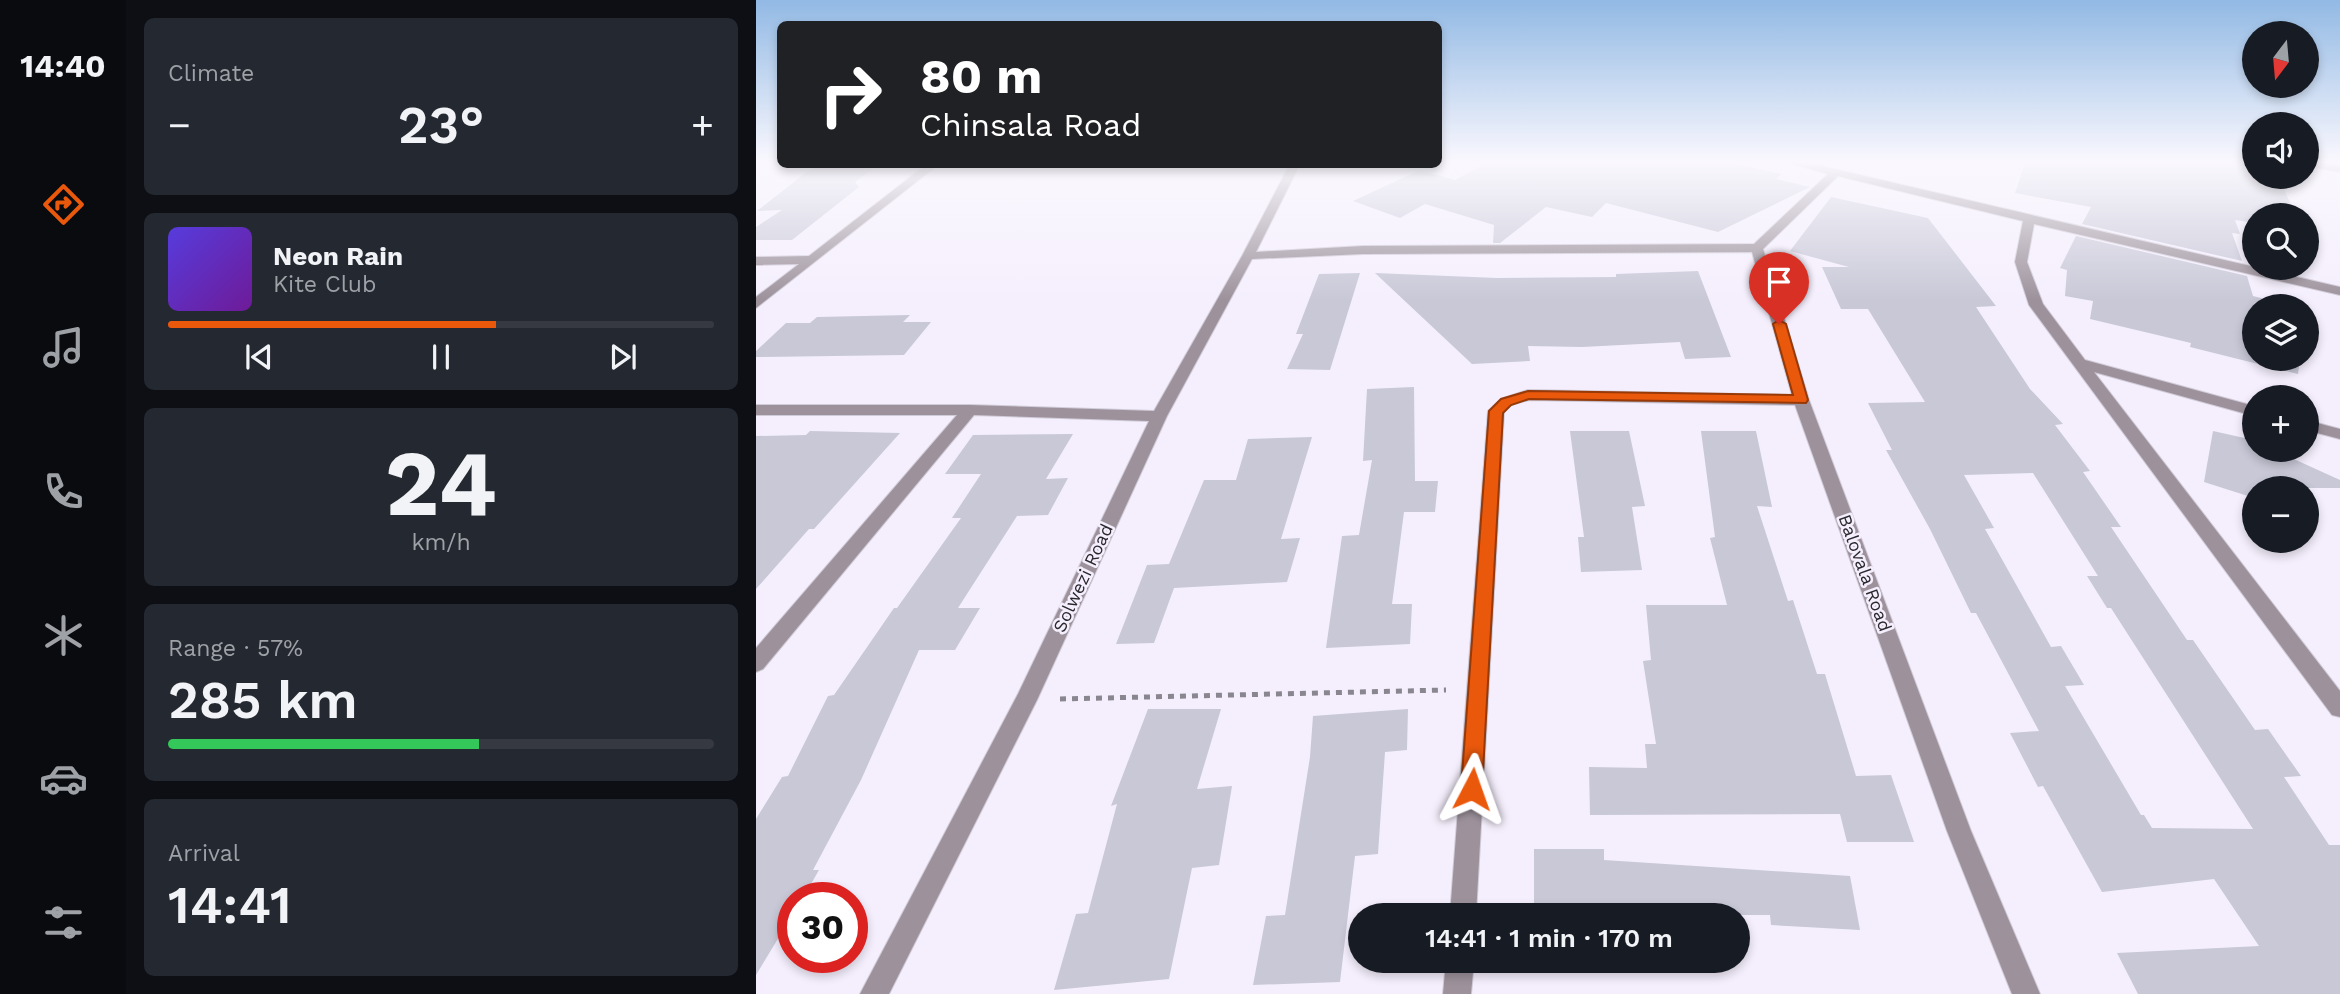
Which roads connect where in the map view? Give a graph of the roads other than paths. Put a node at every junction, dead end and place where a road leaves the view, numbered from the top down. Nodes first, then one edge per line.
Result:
1 (878, 207) edge
2 (1273, 207) edge
3 (1799, 207) edge
4 (1980, 207) edge
5 (2029, 219) junction
6 (1757, 248) junction
7 (1248, 257) junction
8 (811, 260) junction
9 (756, 261) edge
10 (2340, 291) edge
11 (756, 304) edge
12 (2083, 364) junction
13 (1801, 400) junction
14 (2242, 408) edge
15 (756, 410) edge
16 (970, 410) junction
17 (1159, 416) junction
18 (2319, 428) edge
19 (2340, 434) edge
20 (756, 663) edge
21 (2340, 708) edge
22 (1464, 903) edge
23 (1459, 973) edge
24 (874, 994) edge
25 (1457, 994) edge
26 (2025, 994) edge

1 - 8 street
2 - 7 street, Solwezi Road
3 - 6 street
4 - 5 street
5 - 10 street
5 - 12 street
6 - 7 street
6 - 13 street, Balovala Road
7 - 17 street, Solwezi Road
8 - 9 street
8 - 11 street
12 - 14 street
12 - 21 street
13 - 22 street
13 - 26 street, Balovala Road
15 - 16 street
16 - 17 street
16 - 20 street
17 - 24 street, Solwezi Road
18 - 19 street
23 - 25 street

